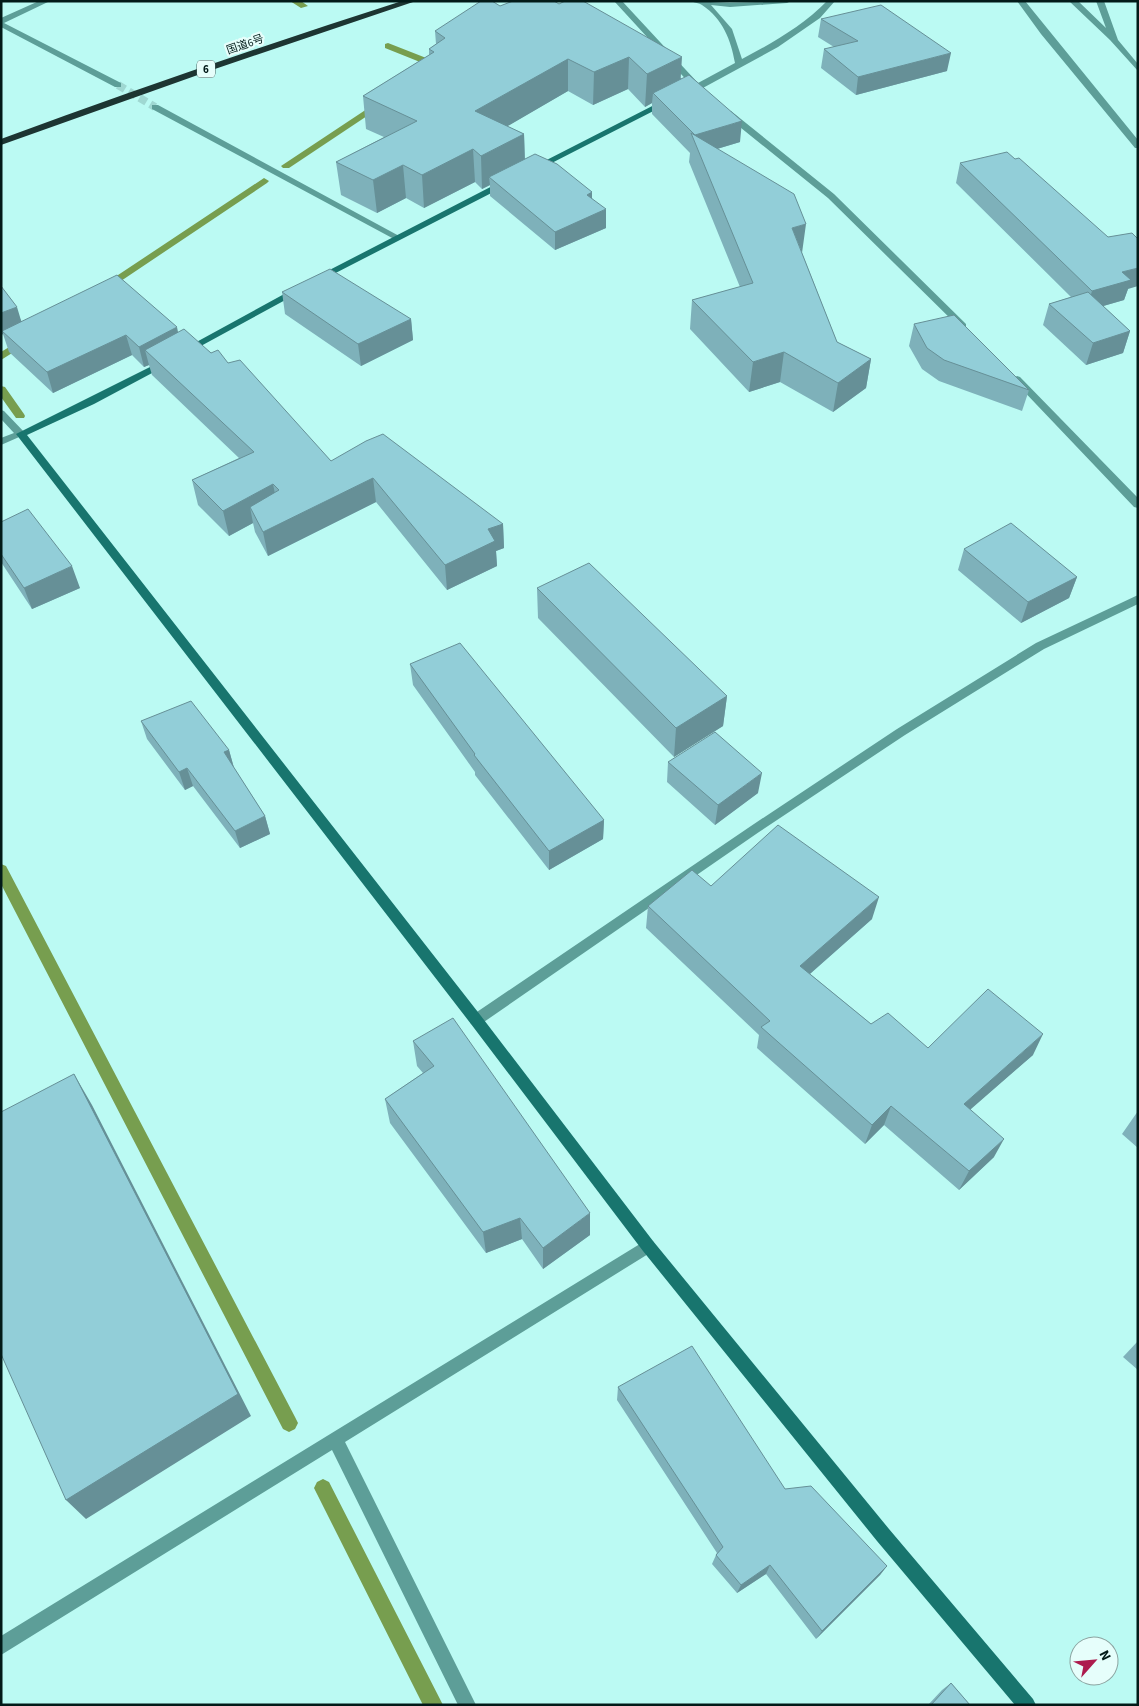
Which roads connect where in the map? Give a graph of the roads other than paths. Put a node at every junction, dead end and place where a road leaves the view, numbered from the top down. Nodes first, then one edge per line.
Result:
1 (46, 1) edge
2 (412, 1) edge
3 (618, 1) edge
4 (695, 1) edge
5 (787, 1) edge
6 (831, 1) edge
7 (1022, 1) edge
8 (1073, 1) edge
9 (1100, 1) edge
10 (704, 3) junction
11 (1, 23) edge
12 (1114, 40) junction
13 (739, 64) junction
14 (1138, 69) edge
15 (118, 85) tunnel mouth
16 (697, 90) junction
17 (720, 106) edge
18 (156, 107) tunnel mouth
19 (1, 142) edge
20 (1138, 146) edge
21 (530, 170) edge
22 (513, 179) edge
23 (396, 237) junction
24 (970, 333) edge
25 (1012, 374) edge
26 (1, 413) edge
27 (21, 434) junction
28 (1, 436) edge
29 (1, 442) edge
30 (1138, 505) edge
31 (1138, 599) edge
32 (476, 1020) junction
33 (648, 1246) junction
34 (335, 1439) junction
35 (1, 1646) edge
36 (467, 1705) edge
37 (1027, 1705) edge

1 - 11 street
2 - 19 highway, 国道6号 / 6
3 - 16 street
4 - 10 street
5 - 10 street
6 - 13 street
7 - 20 street
8 - 12 street
9 - 12 street
10 - 13 street
11 - 15 street
12 - 14 street
13 - 16 street
16 - 21 street
17 - 24 street
18 - 23 street
22 - 23 street
23 - 27 street
25 - 30 street
26 - 27 street
27 - 28 street
27 - 29 street
27 - 32 street
31 - 32 street
32 - 33 street
33 - 34 street
33 - 37 street
34 - 35 street
34 - 36 street

